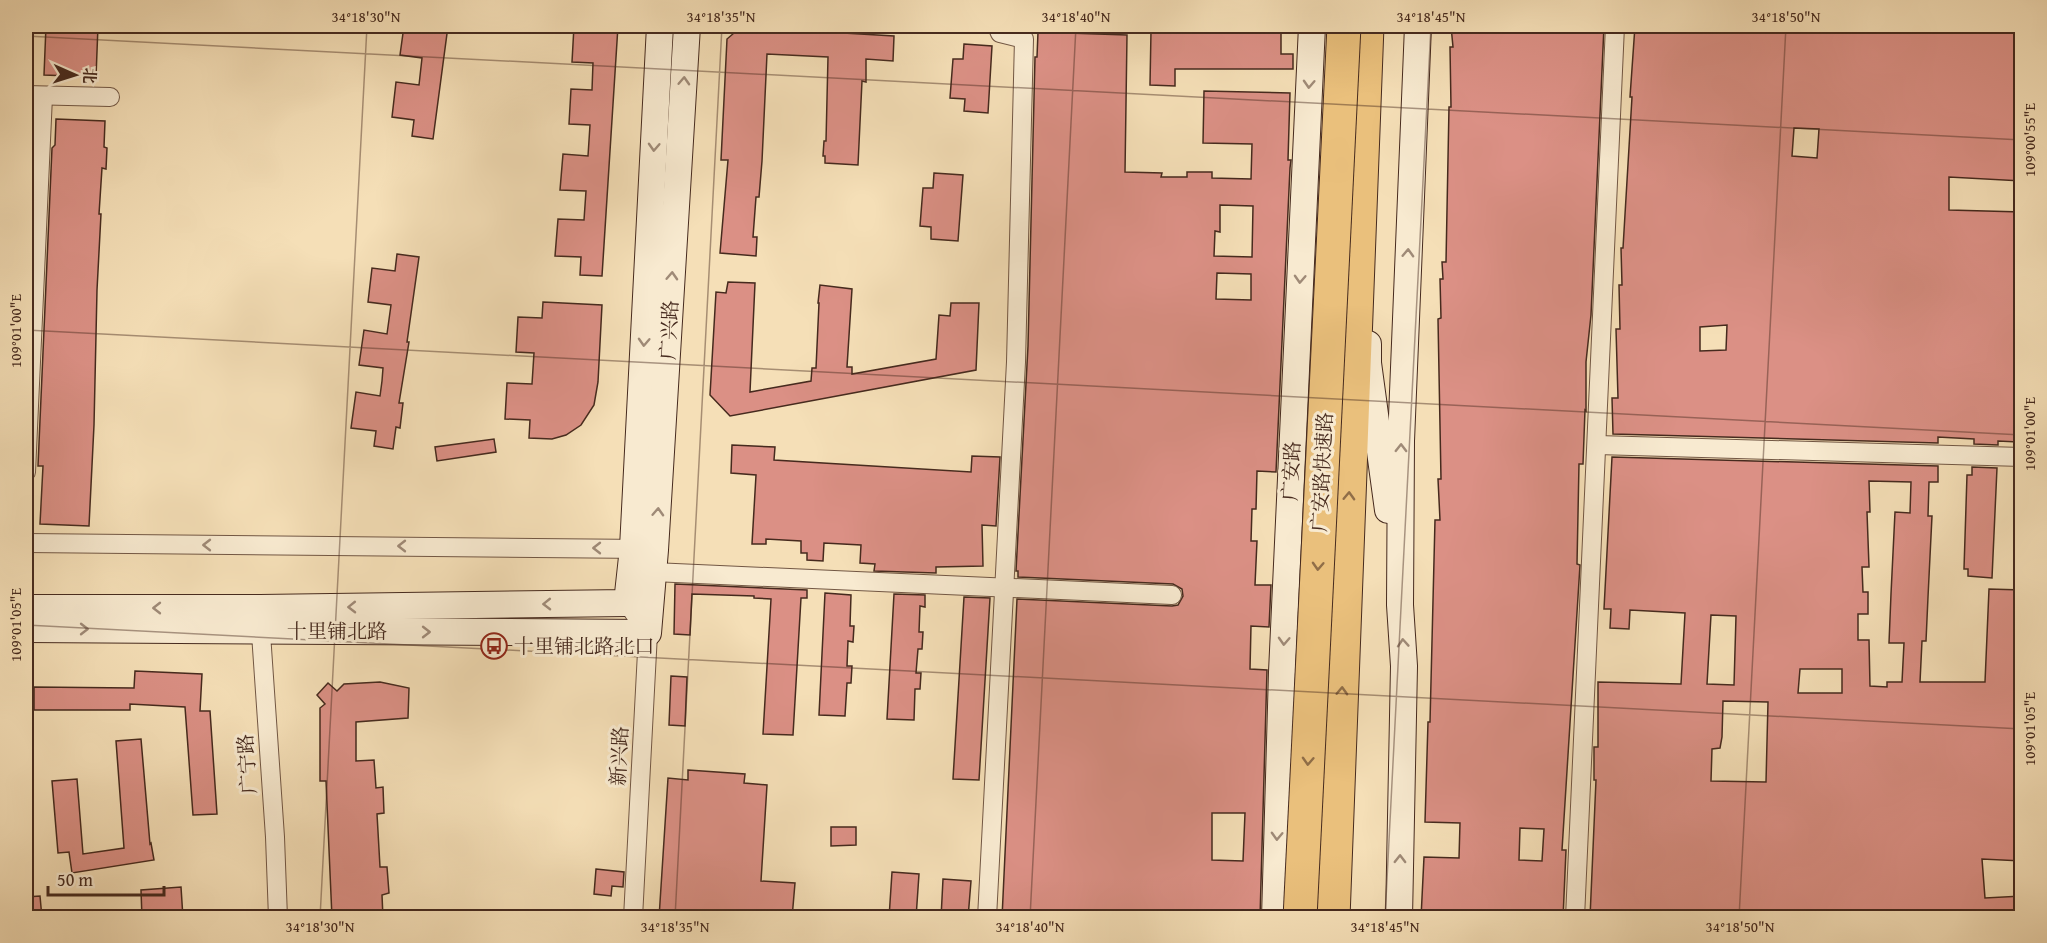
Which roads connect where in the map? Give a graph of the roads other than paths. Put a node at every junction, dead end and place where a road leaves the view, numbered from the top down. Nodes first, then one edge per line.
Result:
1 (660, 26) edge
2 (687, 26) edge
3 (997, 26) edge
4 (1312, 26) edge
5 (1344, 26) edge
6 (1350, 26) edge
7 (1367, 26) edge
8 (1377, 26) edge
9 (1418, 26) edge
10 (1615, 26) edge
11 (1348, 71) junction
12 (34, 96) edge
13 (110, 97) dead end
14 (1307, 135) junction
15 (1597, 445) junction
16 (2022, 458) edge
17 (26, 472) edge
18 (1291, 481) junction
19 (26, 543) edge
20 (647, 557) junction
21 (1005, 586) junction
22 (1172, 595) dead end
23 (627, 603) junction
24 (1400, 605) junction
25 (26, 608) edge
26 (260, 619) junction
27 (26, 629) edge
28 (648, 633) junction
29 (278, 918) edge
30 (633, 918) edge
31 (987, 918) edge
32 (1275, 918) edge
33 (1300, 918) edge
34 (1333, 918) edge
35 (1398, 918) edge
36 (1575, 918) edge

1 -> 20 main road, 广兴路
20 -> 2 main road, 广兴路
3 - 21 street
4 -> 14 main road, 广安路
5 -> 33 highway, 广安路快速路, bridge
6 - 11 main road
34 -> 7 highway, 广安路快速路
8 - 24 main road
24 -> 9 main road
10 - 15 street
11 - 14 main road
11 - 18 main road
12 - 13 street
12 - 17 street
14 -> 18 main road, 广安路
15 - 16 street
15 - 36 street
18 -> 32 main road, 广安路
20 -> 19 street
20 - 21 street
20 - 23 main road, 广兴路
20 - 28 main road, 广兴路
21 - 22 street
21 - 31 street
23 -> 26 main road, 十里铺北路
23 - 28 street
35 -> 24 main road
26 -> 25 main road, 十里铺北路
27 -> 26 main road, 十里铺北路
26 -> 28 main road, 十里铺北路
26 - 29 street, 广宁路
28 - 30 street, 新兴路

